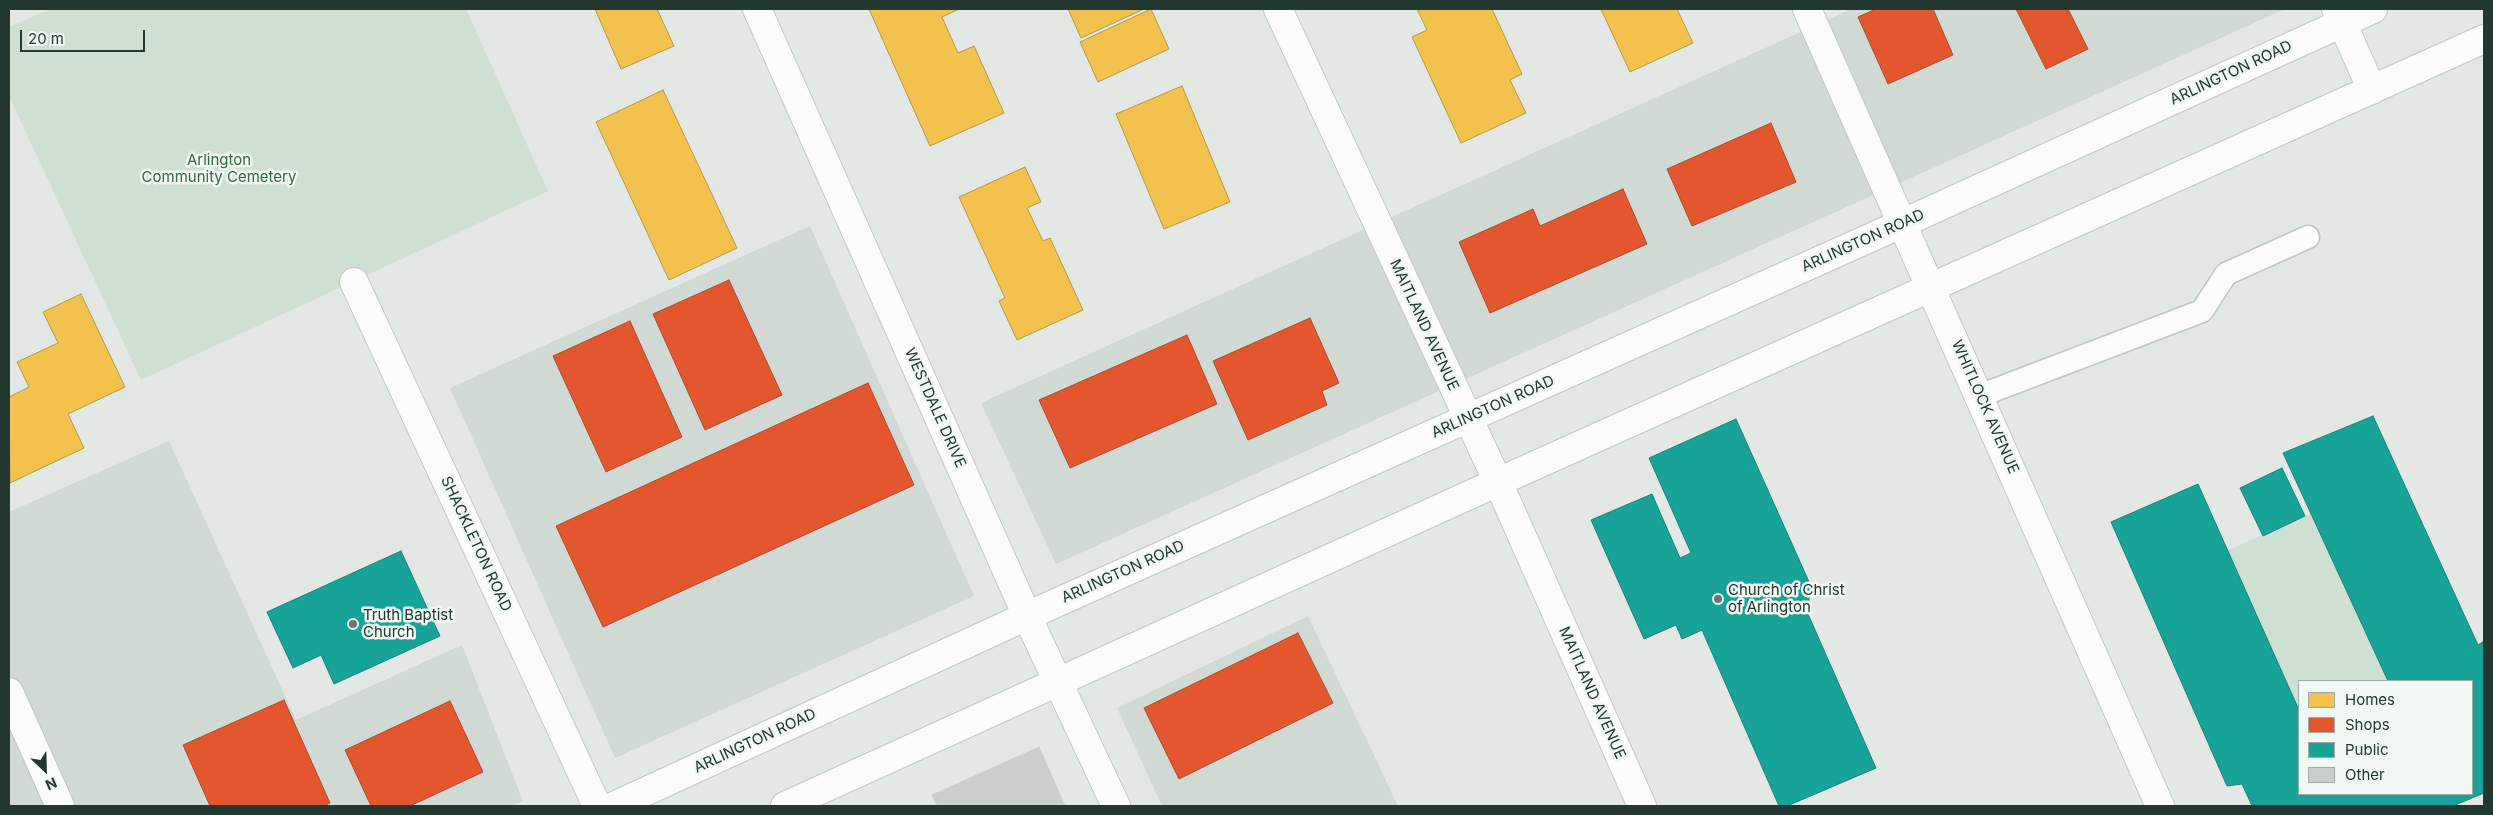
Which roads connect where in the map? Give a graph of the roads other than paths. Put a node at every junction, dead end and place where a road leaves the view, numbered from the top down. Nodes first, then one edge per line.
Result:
1 (757, 9) edge
2 (1278, 9) edge
3 (1807, 9) edge
4 (2373, 9) edge
5 (2339, 16) edge
6 (2484, 39) edge
7 (2372, 90) junction
8 (1901, 224) junction
9 (2308, 237) dead end
10 (354, 282) dead end
11 (1932, 287) junction
12 (1980, 396) junction
13 (1467, 418) junction
14 (1498, 482) junction
15 (1027, 616) junction
16 (1058, 682) junction
17 (9, 692) edge
18 (60, 806) edge
19 (598, 806) edge
20 (614, 806) edge
21 (785, 806) edge
22 (1116, 806) edge
23 (1642, 806) edge
24 (2160, 806) edge

1 - 15 main road, WESTDALE DRIVE
2 - 13 main road, MAITLAND AVENUE
3 - 8 main road, WHITLOCK AVENUE
4 - 5 main road, ARLINGTON ROAD
5 - 7 main road
5 - 8 main road, ARLINGTON ROAD
6 - 7 main road
7 - 11 main road
8 - 11 main road, WHITLOCK AVENUE
8 - 13 main road, ARLINGTON ROAD
9 - 12 lane
10 - 19 main road, SHACKLETON ROAD
11 - 12 main road, WHITLOCK AVENUE
11 - 14 main road
12 - 24 main road, WHITLOCK AVENUE
13 - 14 main road, MAITLAND AVENUE
13 - 15 main road, ARLINGTON ROAD
14 - 16 main road
14 - 23 main road, MAITLAND AVENUE
15 - 16 main road, WESTDALE DRIVE
15 - 20 main road, ARLINGTON ROAD
16 - 21 main road
16 - 22 main road, WESTDALE DRIVE
17 - 18 main road

